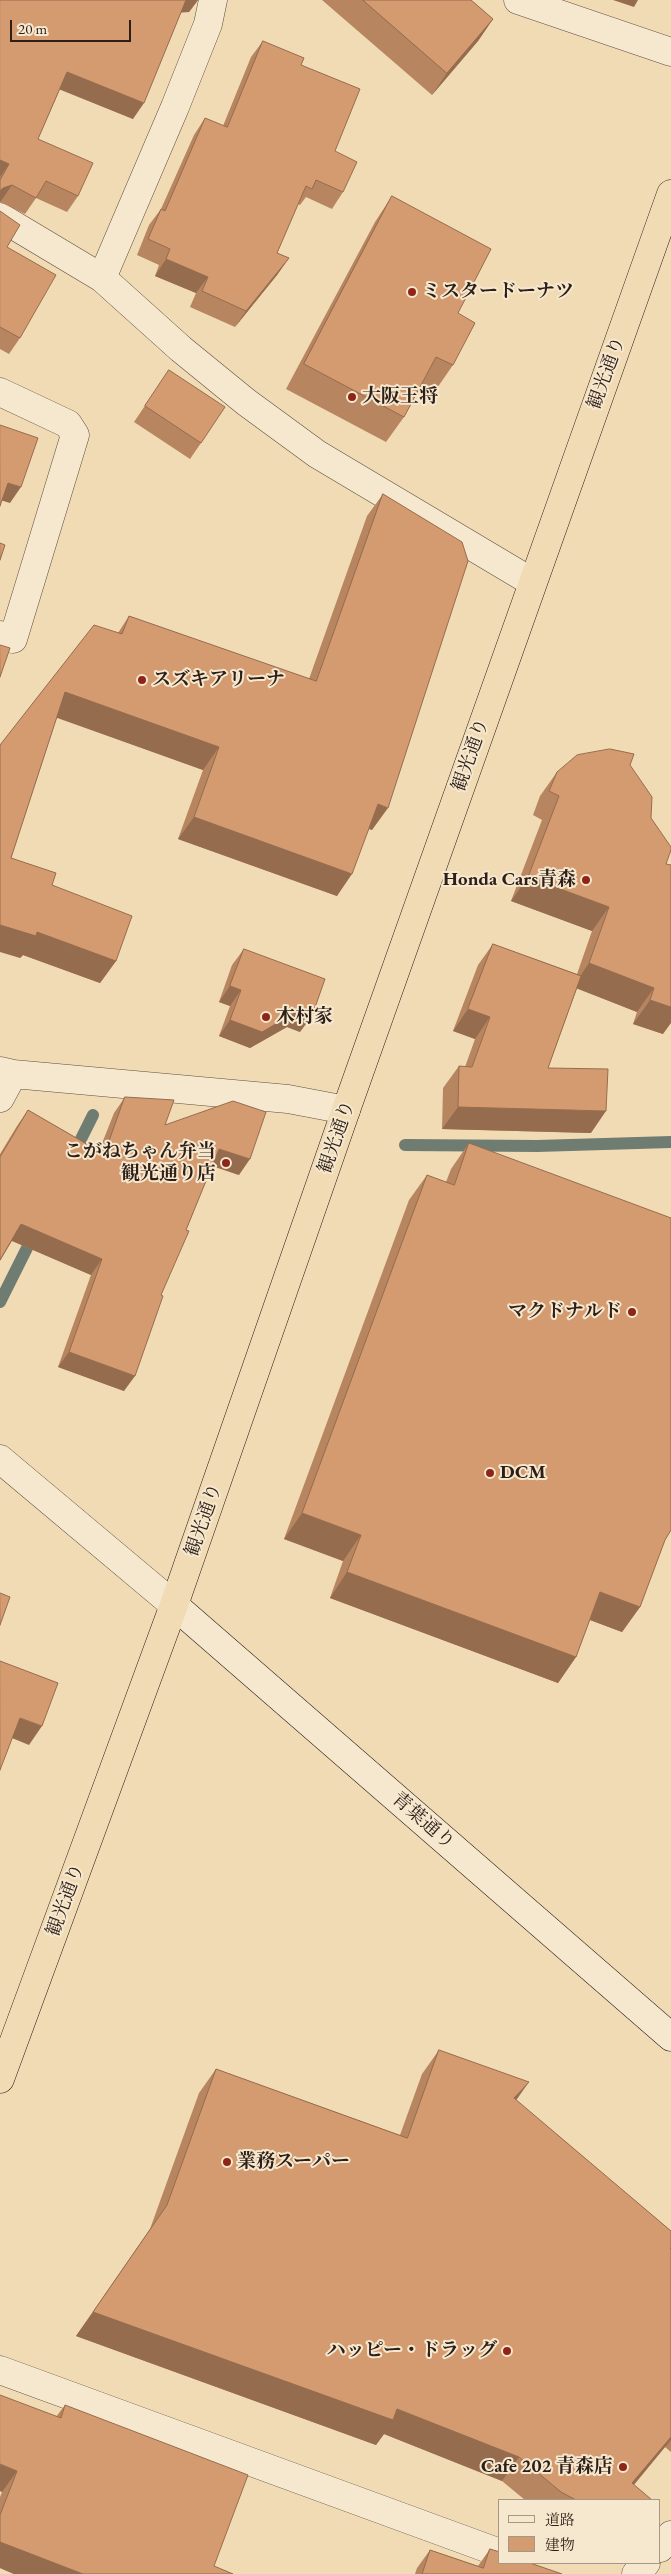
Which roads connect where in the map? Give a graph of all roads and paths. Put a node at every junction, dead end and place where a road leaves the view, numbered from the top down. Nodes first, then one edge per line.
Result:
1 (213, 0) edge
2 (518, 0) edge
3 (671, 52) edge
4 (671, 194) edge
5 (0, 217) edge
6 (102, 278) junction
7 (0, 392) edge
8 (532, 582) junction
9 (0, 635) edge
10 (6, 1072) edge
11 (0, 1098) edge
12 (346, 1110) junction
13 (0, 1459) edge
14 (174, 1605) junction
15 (671, 2037) edge
16 (0, 2079) edge
17 (0, 2370) edge
18 (671, 2535) edge
19 (661, 2547) edge
20 (498, 2552) edge
21 (645, 2564) edge
22 (636, 2574) edge

1 - 6 street
2 - 3 street
4 - 8 highway, 観光通り
5 - 6 street
6 - 8 street
7 - 9 street
8 - 12 highway, 観光通り
10 - 11 street
10 - 12 street
12 - 14 highway, 観光通り
13 - 14 street, 青葉通り
14 - 15 street, 青葉通り
14 - 16 highway, 観光通り
17 - 20 street
18 - 19 street
21 - 22 street

